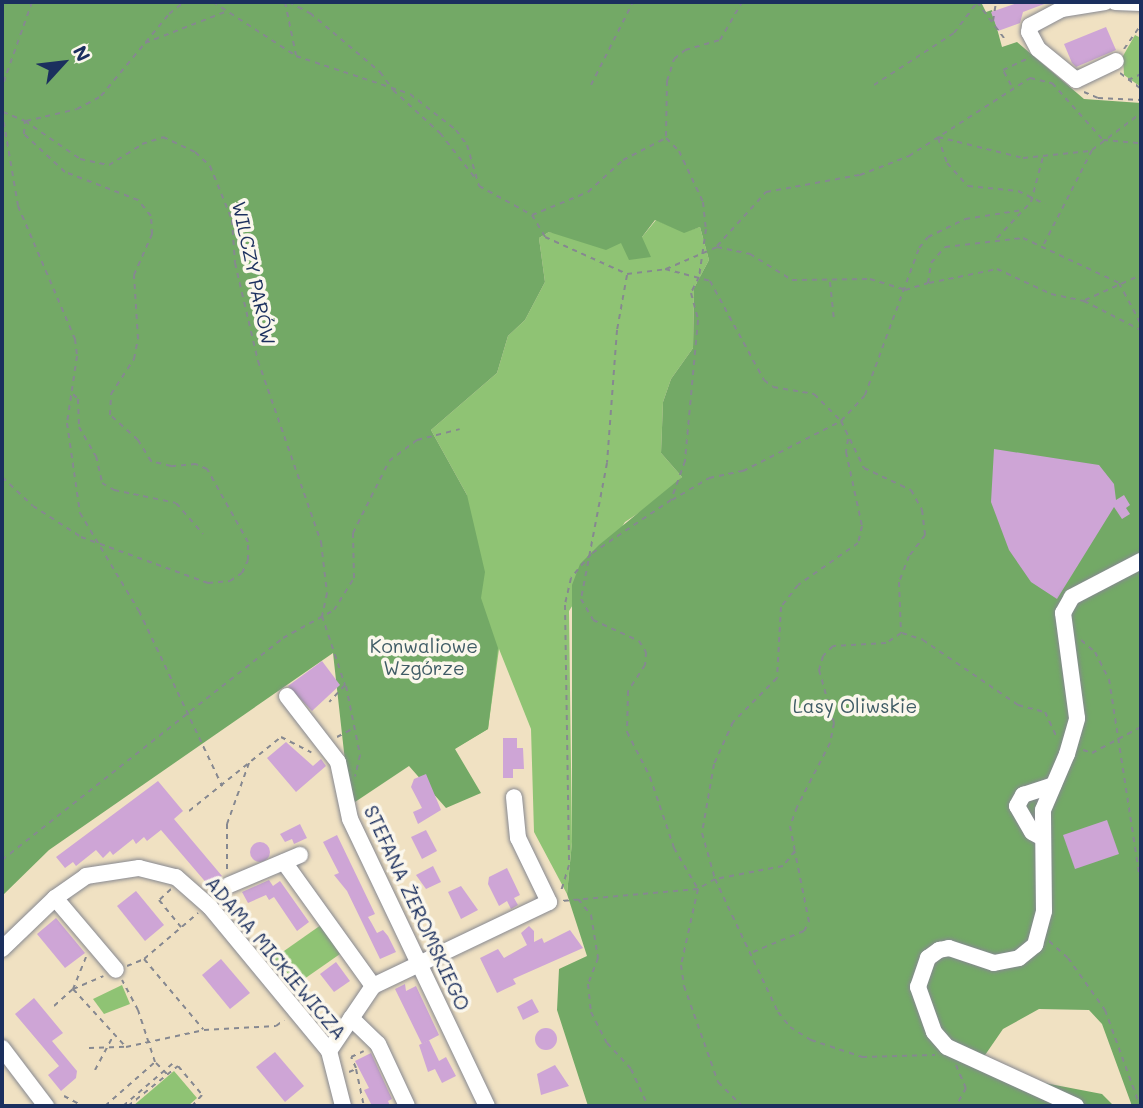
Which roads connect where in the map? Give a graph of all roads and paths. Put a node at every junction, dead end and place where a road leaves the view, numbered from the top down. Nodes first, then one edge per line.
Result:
1 (32, 2) edge
2 (184, 2) edge
3 (213, 2) edge
4 (285, 2) edge
5 (289, 2) edge
6 (633, 2) edge
7 (742, 2) edge
8 (977, 2) edge
9 (996, 2) edge
10 (1105, 2) edge
11 (1115, 2) edge
12 (1124, 2) edge
13 (1141, 3) edge
14 (993, 8) junction
15 (227, 11) junction
16 (983, 12) junction
17 (992, 21) junction
18 (1004, 38) dead end
19 (144, 43) junction
20 (1042, 52) junction
21 (296, 56) junction
22 (1116, 61) dead end
23 (1141, 74) edge
24 (1055, 79) dead end
25 (1076, 80) junction
26 (1127, 80) dead end
27 (1052, 83) junction
28 (591, 85) dead end
29 (874, 85) dead end
30 (1012, 86) junction
31 (393, 90) junction
32 (1141, 100) edge
33 (2, 111) edge
34 (1141, 113) edge
35 (25, 121) junction
36 (5, 133) junction
37 (937, 137) junction
38 (666, 138) junction
39 (2, 139) edge
40 (1102, 140) junction
41 (1141, 143) edge
42 (1092, 150) junction
43 (1043, 156) junction
44 (475, 179) junction
45 (1032, 195) junction
46 (1045, 204) dead end
47 (1023, 210) junction
48 (531, 215) junction
49 (996, 239) junction
50 (1042, 246) junction
51 (717, 247) junction
52 (704, 252) junction
53 (665, 269) junction
54 (627, 274) junction
55 (1141, 275) edge
56 (699, 277) junction
57 (830, 281) junction
58 (928, 283) junction
59 (1120, 284) junction
60 (905, 290) junction
61 (1084, 300) junction
62 (834, 320) dead end
63 (1141, 324) edge
64 (1141, 330) edge
65 (72, 393) junction
66 (841, 421) junction
67 (460, 429) dead end
68 (848, 439) junction
69 (2, 477) edge
70 (671, 500) junction
71 (203, 534) dead end
72 (97, 541) junction
73 (591, 554) junction
74 (1141, 561) edge
75 (322, 615) junction
76 (901, 633) junction
77 (1065, 635) junction
78 (345, 685) junction
79 (287, 696) dead end
80 (328, 702) dead end
81 (188, 712) junction
82 (1141, 727) edge
83 (354, 728) junction
84 (1121, 738) junction
85 (1059, 742) dead end
86 (321, 746) junction
87 (1080, 750) dead end
88 (250, 763) junction
89 (344, 780) junction
90 (1053, 785) junction
91 (222, 786) junction
92 (514, 797) dead end
93 (189, 811) dead end
94 (1041, 837) junction
95 (794, 851) junction
96 (224, 852) dead end
97 (300, 855) dead end
98 (2, 860) edge
99 (284, 862) junction
100 (715, 879) junction
101 (165, 885) dead end
102 (1141, 885) edge
103 (229, 886) dead end
104 (172, 888) junction
105 (698, 888) junction
106 (183, 894) dead end
107 (55, 898) junction
108 (578, 898) junction
109 (549, 902) junction
110 (198, 913) dead end
111 (97, 943) junction
112 (1053, 944) dead end
113 (2, 949) edge
114 (753, 952) junction
115 (144, 959) dead end
116 (418, 964) junction
117 (116, 970) joint
118 (373, 986) junction
119 (287, 1018) dead end
120 (351, 1018) junction
121 (204, 1030) junction
122 (115, 1034) junction
123 (147, 1042) junction
124 (378, 1044) junction
125 (126, 1047) junction
126 (2, 1048) edge
127 (89, 1048) dead end
128 (108, 1048) junction
129 (329, 1051) junction
130 (951, 1054) junction
131 (155, 1062) junction
132 (172, 1064) dead end
133 (356, 1069) junction
134 (95, 1070) dead end
135 (164, 1070) junction
136 (351, 1071) dead end
137 (167, 1074) junction
138 (64, 1097) dead end
139 (110, 1105) edge
140 (194, 1105) edge
141 (46, 1106) edge
142 (83, 1106) edge
143 (105, 1106) edge
144 (123, 1106) edge
145 (128, 1106) edge
146 (343, 1106) edge
147 (364, 1106) edge
148 (407, 1106) edge
149 (487, 1106) edge
150 (648, 1106) edge
151 (743, 1106) edge
152 (957, 1106) edge
153 (1076, 1106) edge
154 (1140, 1106) edge

1 - 33 path
2 - 19 path
3 - 15 path
4 - 21 path
5 - 31 path
6 - 28 path
7 - 38 path
8 - 16 path
8 - 29 path
9 - 14 path
10 - 20 street
11 - 12 street
12 - 13 street
14 - 16 path
14 - 17 path
15 - 19 path
15 - 21 path
16 - 17 path
17 - 18 path
19 - 35 path
20 - 25 street
20 - 30 path
21 - 31 path
22 - 25 street
23 - 26 path
24 - 27 path
25 - 32 path
27 - 30 path
27 - 40 path
30 - 37 path
31 - 44 path
31 - 44 path
33 - 35 path, WILCZY PARÓW
33 - 36 path
34 - 40 path
35 - 72 path
35 - 75 path, WILCZY PARÓW
36 - 39 path
36 - 65 path
37 - 43 path
37 - 45 path
37 - 51 path
38 - 48 path
38 - 52 path
40 - 41 path
40 - 42 path
42 - 43 path
42 - 50 path
43 - 45 path
44 - 48 path
45 - 46 path
45 - 47 path
47 - 49 path
47 - 60 path
48 - 54 path
49 - 50 path
49 - 58 path
50 - 59 path
51 - 52 path
51 - 57 path
52 - 53 path
52 - 56 path
53 - 54 path
53 - 56 path
54 - 73 path
55 - 59 path
56 - 66 path
56 - 70 path
57 - 60 path
57 - 62 path
58 - 60 path
58 - 61 path
59 - 61 path
59 - 63 path
60 - 66 path
61 - 64 path
65 - 71 path
65 - 72 path
66 - 68 path
66 - 70 path
67 - 75 path
68 - 76 path
68 - 100 path
69 - 72 path
70 - 73 path
72 - 81 path
73 - 105 path
73 - 109 path
74 - 77 street
75 - 78 path
75 - 81 path
76 - 85 path
76 - 95 path
77 - 84 path
77 - 90 street
78 - 80 path
78 - 83 path
79 - 86 street, STEFANA ŻEROMSKIEGO
81 - 91 path
81 - 98 path
82 - 84 path
83 - 86 path
83 - 89 path
84 - 87 path
84 - 102 path
86 - 88 path
86 - 89 street, STEFANA ŻEROMSKIEGO
88 - 91 path
88 - 96 path
89 - 116 street, STEFANA ŻEROMSKIEGO
90 - 94 street
90 - 94 street
91 - 93 path
92 - 109 street
94 - 130 street
95 - 100 path
95 - 114 path
97 - 99 street
99 - 103 street
99 - 118 street
100 - 105 path
100 - 114 path
101 - 104 path
104 - 106 path
104 - 110 path
105 - 108 path
105 - 151 path
107 - 111 street
107 - 113 street, ADAMA MICKIEWICZA
107 - 129 street, ADAMA MICKIEWICZA
108 - 109 path
108 - 150 path
109 - 116 street
111 - 117 street
111 - 122 path
112 - 154 path
114 - 130 path
115 - 121 path
116 - 118 street
116 - 149 street, STEFANA ŻEROMSKIEGO
117 - 123 path
118 - 120 street
119 - 121 path
120 - 124 street, ADAMA MICKIEWICZA
120 - 129 street
121 - 123 path
122 - 125 path
122 - 128 path
123 - 125 path
123 - 131 path
124 - 133 path
124 - 148 street, ADAMA MICKIEWICZA
125 - 128 path
126 - 141 street
127 - 128 path
128 - 134 path
129 - 146 street, ADAMA MICKIEWICZA
130 - 152 path
130 - 153 street
131 - 135 path
131 - 139 path
132 - 135 path
133 - 136 path
133 - 147 path
135 - 137 path
135 - 144 path
137 - 140 path
137 - 145 path
138 - 142 path
139 - 143 path

